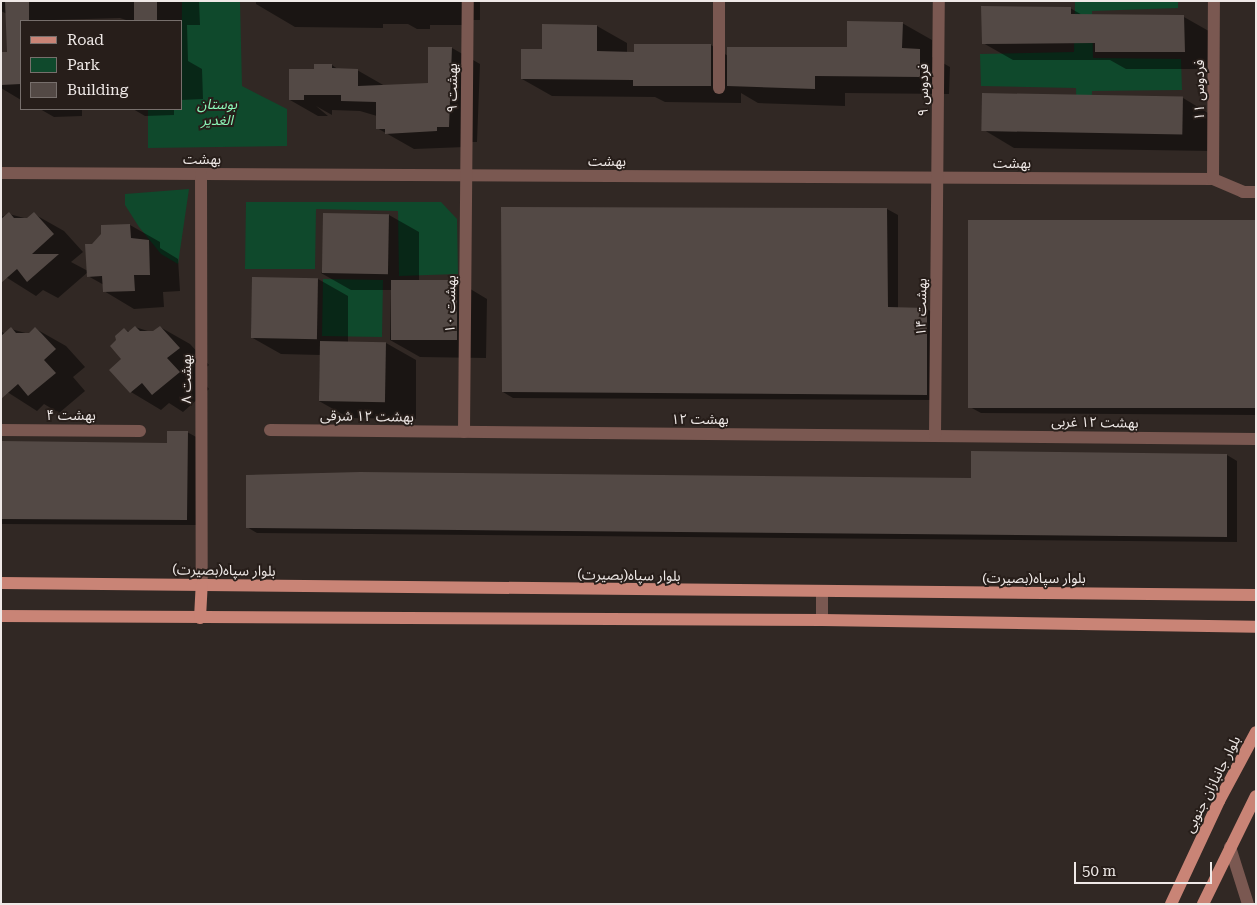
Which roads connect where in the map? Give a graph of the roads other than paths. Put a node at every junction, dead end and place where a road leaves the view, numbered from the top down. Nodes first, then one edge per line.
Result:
1 (468, 1) edge
2 (720, 1) edge
3 (938, 1) edge
4 (1214, 1) edge
5 (720, 88) dead end
6 (1, 173) edge
7 (201, 174) junction
8 (466, 175) junction
9 (937, 178) junction
10 (1213, 179) junction
11 (1256, 192) edge
12 (1, 430) edge
13 (270, 430) dead end
14 (140, 431) dead end
15 (464, 432) junction
16 (934, 436) junction
17 (1256, 439) edge
18 (1, 583) edge
19 (202, 584) junction
20 (822, 592) junction
21 (1256, 595) edge
22 (1, 616) edge
23 (200, 618) junction
24 (822, 620) junction
25 (1256, 627) edge
26 (1256, 732) edge
27 (1256, 796) edge
28 (1230, 846) junction
29 (1171, 904) edge
30 (1203, 904) edge
31 (1248, 904) edge

1 - 8 street, بهشت ۹
2 - 5 street
3 - 9 street, فردوس ۹
4 - 10 street, فردوس ۱۱
6 - 7 street, بهشت
7 - 8 street, بهشت
7 - 19 street, بهشت ۸
8 - 9 street, بهشت
8 - 15 street, بهشت ۱۰
9 - 10 street, بهشت
9 - 16 street, بهشت ۱۴
10 - 11 street
12 - 14 street, بهشت ۴
13 - 15 street, بهشت ۱۲ شرقی
15 - 16 street, بهشت ۱۲
16 - 17 street, بهشت ۱۲ غربی
18 - 19 main road, بلوار سپاه(بصیرت)
19 - 20 main road, بلوار سپاه(بصیرت)
19 - 23 main road
20 - 21 main road, بلوار سپاه(بصیرت)
20 - 24 street
22 - 23 main road
23 - 24 main road
24 - 25 main road
26 - 29 main road, بلوار جانبازان جنوبی
27 - 28 main road
28 - 30 main road
28 - 31 street

